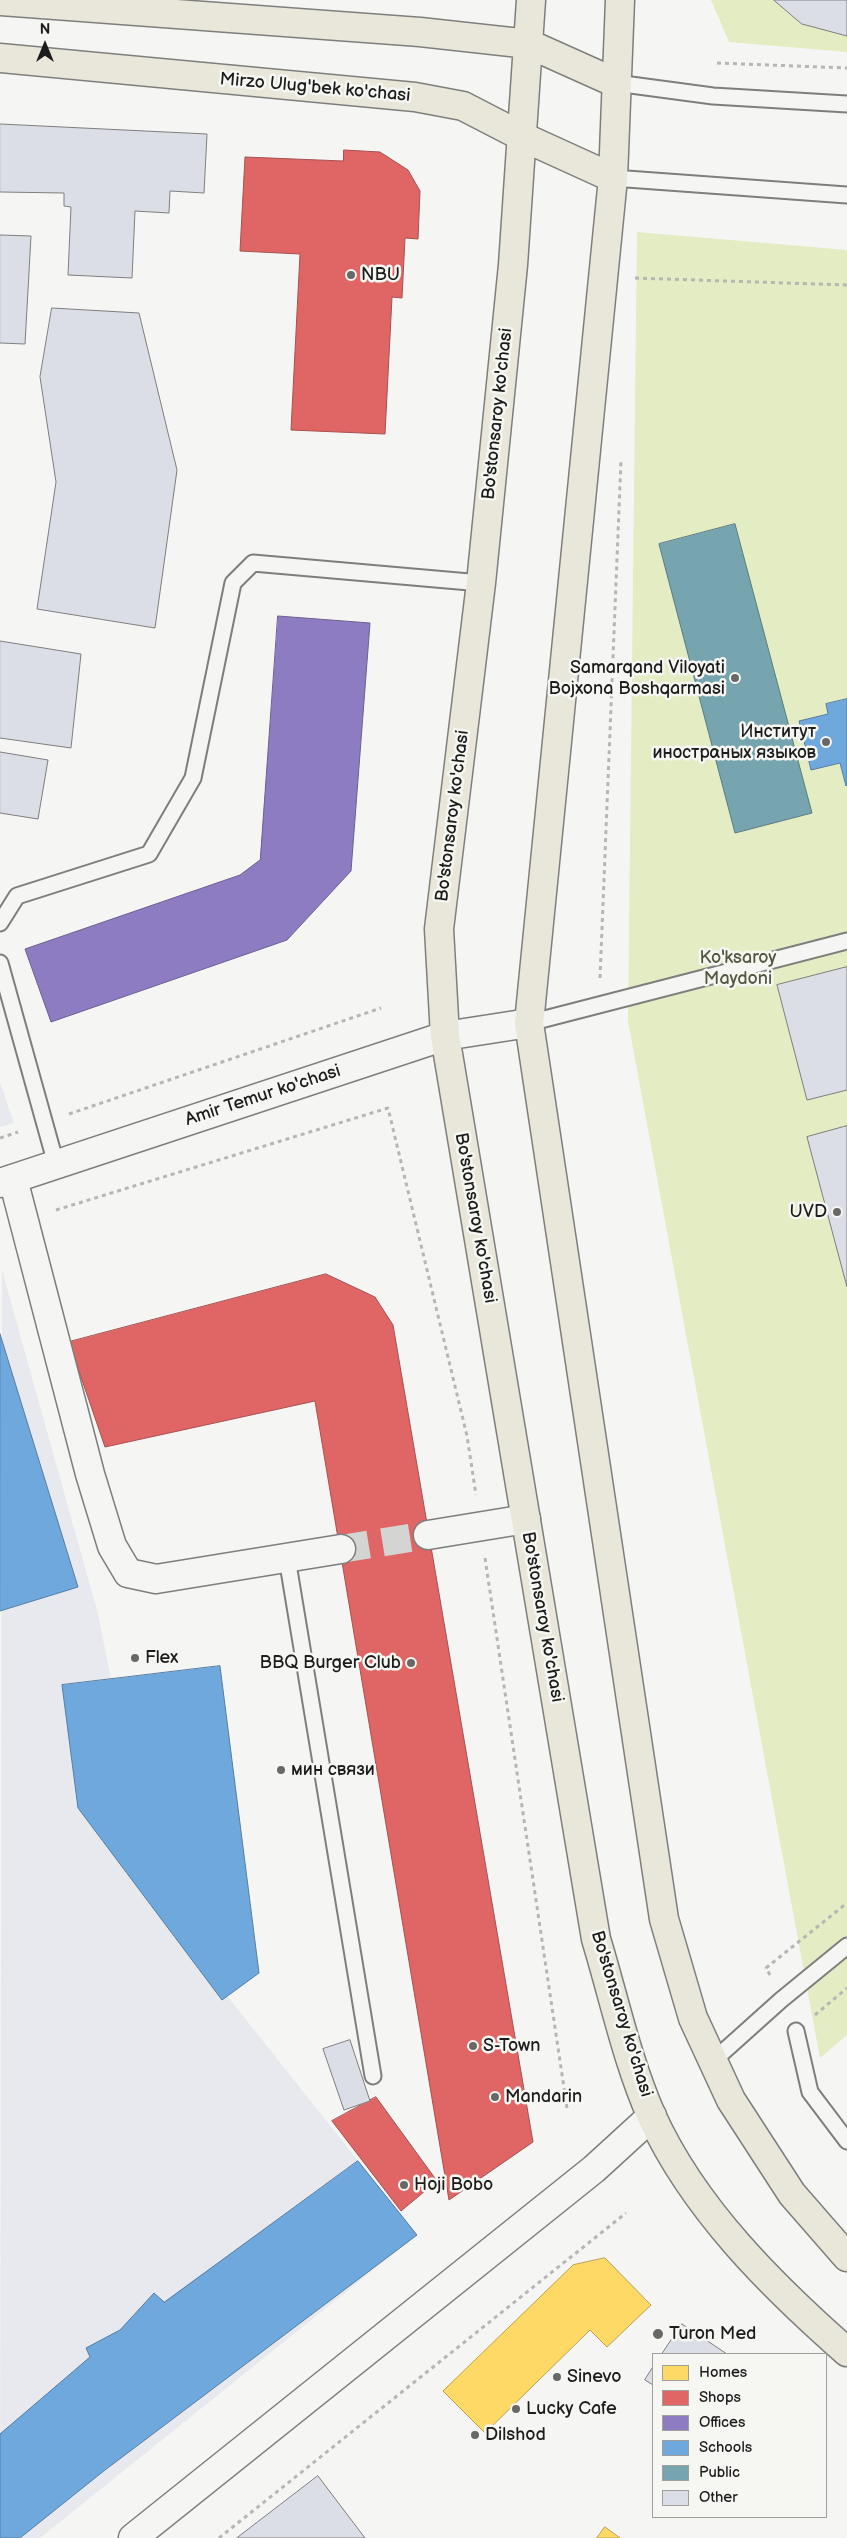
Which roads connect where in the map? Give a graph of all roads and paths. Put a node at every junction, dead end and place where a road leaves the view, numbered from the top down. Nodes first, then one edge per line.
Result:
1 (531, 0) edge
2 (620, 0) edge
3 (0, 1) edge
4 (528, 44) junction
5 (0, 58) edge
6 (717, 63) dead end
7 (847, 68) edge
8 (616, 82) junction
9 (847, 104) edge
10 (523, 137) junction
11 (613, 178) junction
12 (847, 195) edge
13 (628, 278) dead end
14 (847, 285) edge
15 (621, 457) dead end
16 (481, 582) junction
17 (0, 924) edge
18 (847, 941) edge
19 (0, 963) edge
20 (599, 1005) junction
21 (381, 1008) dead end
22 (530, 1022) junction
23 (445, 1036) junction
24 (43, 1123) junction
25 (0, 1138) edge
26 (56, 1164) junction
27 (6, 1181) edge
28 (23, 1220) junction
29 (526, 1519) junction
30 (480, 1527) junction
31 (428, 1535) tunnel mouth
32 (341, 1549) tunnel mouth
33 (287, 1558) junction
34 (847, 1904) edge
35 (847, 1946) edge
36 (766, 1968) dead end
37 (847, 1988) edge
38 (796, 2031) joint
39 (713, 2061) junction
40 (373, 2076) dead end
41 (567, 2108) dead end
42 (652, 2116) junction
43 (847, 2141) edge
44 (626, 2213) dead end
45 (847, 2257) edge
46 (847, 2352) edge
47 (133, 2538) edge
48 (219, 2538) edge

1 - 4 main road, Bo'stonsaroy ko'chasi
2 - 8 main road
3 - 4 main road
4 - 8 main road
4 - 10 main road, Bo'stonsaroy ko'chasi
5 - 10 main road, Mirzo Ulug'bek ko'chasi
6 - 7 path
8 - 9 lane
8 - 11 main road
10 - 11 main road, Mirzo Ulug'bek ko'chasi
10 - 16 main road, Bo'stonsaroy ko'chasi
11 - 12 lane
11 - 22 main road
13 - 14 path
15 - 20 path
16 - 17 lane
16 - 23 main road, Bo'stonsaroy ko'chasi
18 - 20 lane
19 - 24 lane
20 - 22 lane
21 - 24 path
22 - 23 street, Amir Temur ko'chasi
22 - 39 main road
23 - 26 street, Amir Temur ko'chasi
23 - 29 main road, Bo'stonsaroy ko'chasi
24 - 25 path
24 - 26 lane
26 - 27 street, Amir Temur ko'chasi
27 - 28 street
28 - 30 path
28 - 33 street
29 - 30 street
29 - 42 main road, Bo'stonsaroy ko'chasi
30 - 31 street
30 - 41 path
32 - 33 street
33 - 40 lane
34 - 36 path
35 - 39 lane
37 - 38 path
38 - 43 lane
39 - 45 main road
42 - 46 main road, Bo'stonsaroy ko'chasi
42 - 47 street
44 - 48 path

